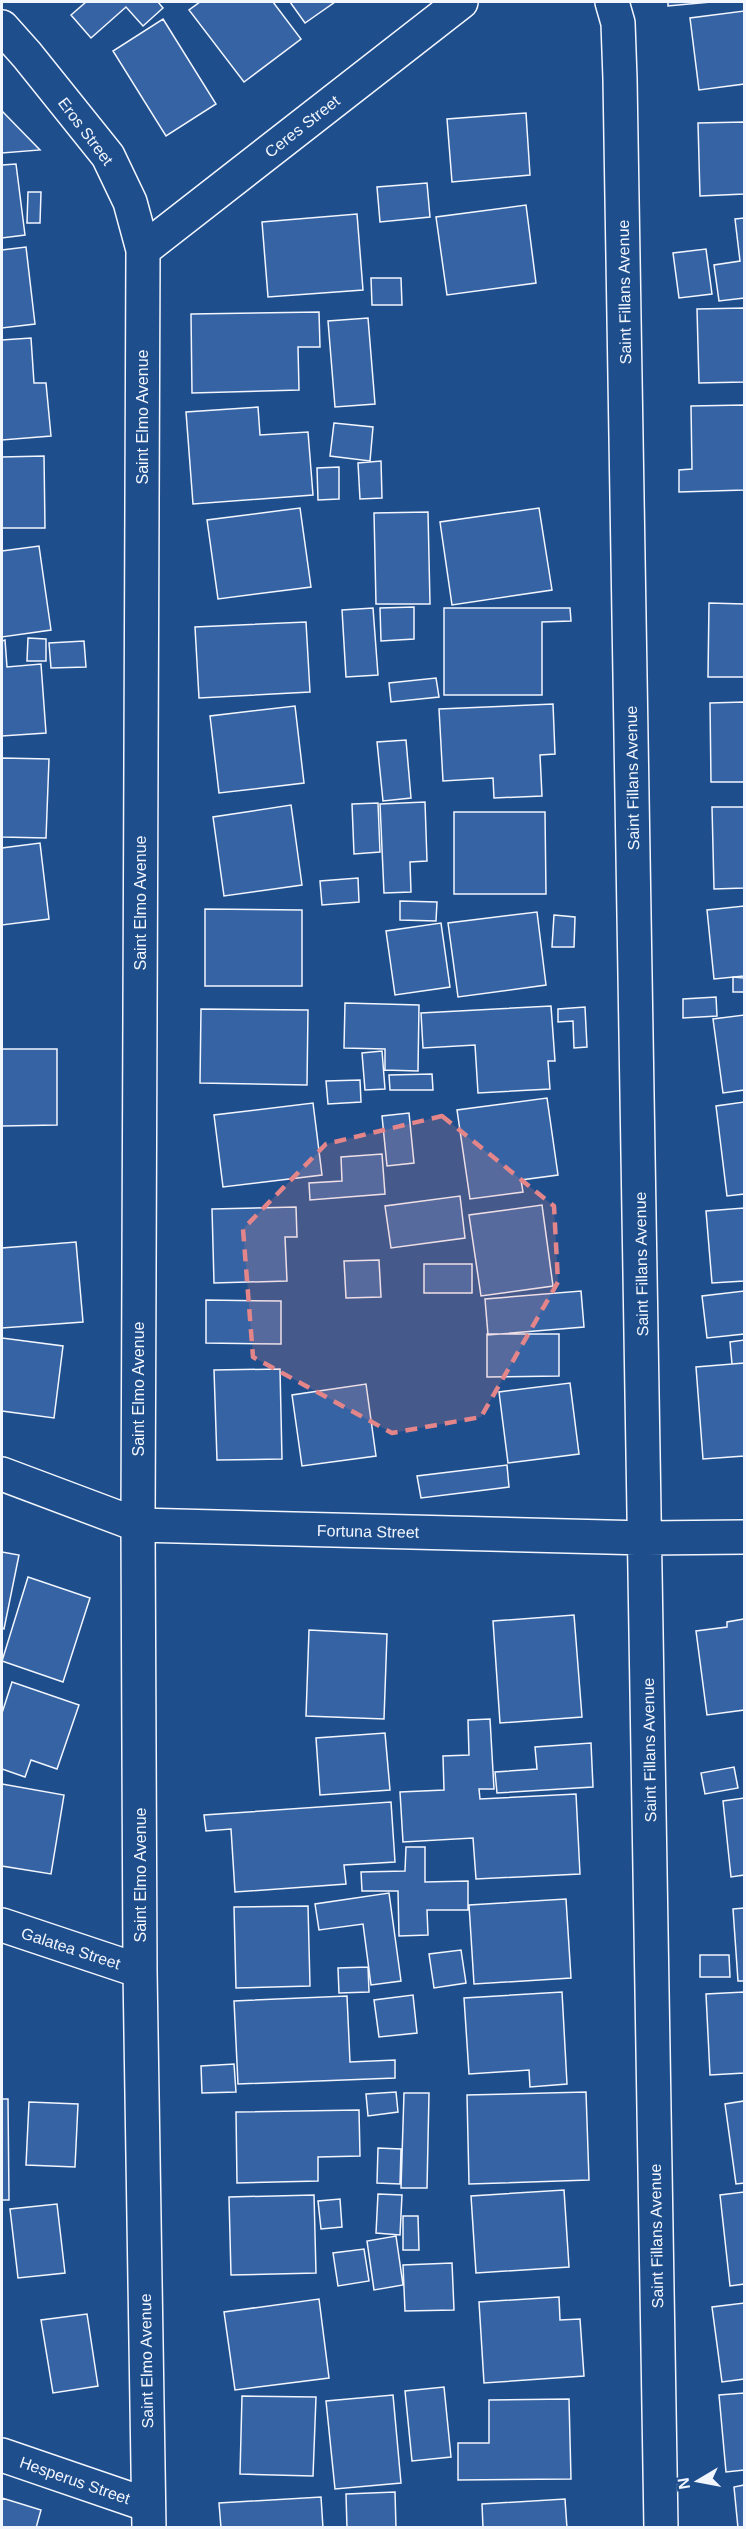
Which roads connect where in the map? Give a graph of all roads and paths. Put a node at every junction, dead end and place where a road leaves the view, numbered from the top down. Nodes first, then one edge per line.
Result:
1 (461, 2) edge
2 (612, 2) edge
3 (2, 27) edge
4 (143, 250) junction
5 (2, 1474) edge
6 (138, 1526) junction
7 (744, 1537) edge
8 (646, 1538) junction
9 (2, 1926) edge
10 (141, 1971) junction
11 (2, 2456) edge
12 (149, 2516) edge
13 (661, 2528) edge

1 - 4 street, Ceres Street
2 - 8 street, Saint Fillans Avenue
3 - 4 street, Eros Street
4 - 6 street, Saint Elmo Avenue
5 - 6 street, Fortuna Street
6 - 8 street, Fortuna Street
6 - 10 street, Saint Elmo Avenue
7 - 8 street, Fortuna Street
8 - 13 street, Saint Fillans Avenue
9 - 10 street, Galatea Street
10 - 12 street, Saint Elmo Avenue
11 - 12 street, Hesperus Street

